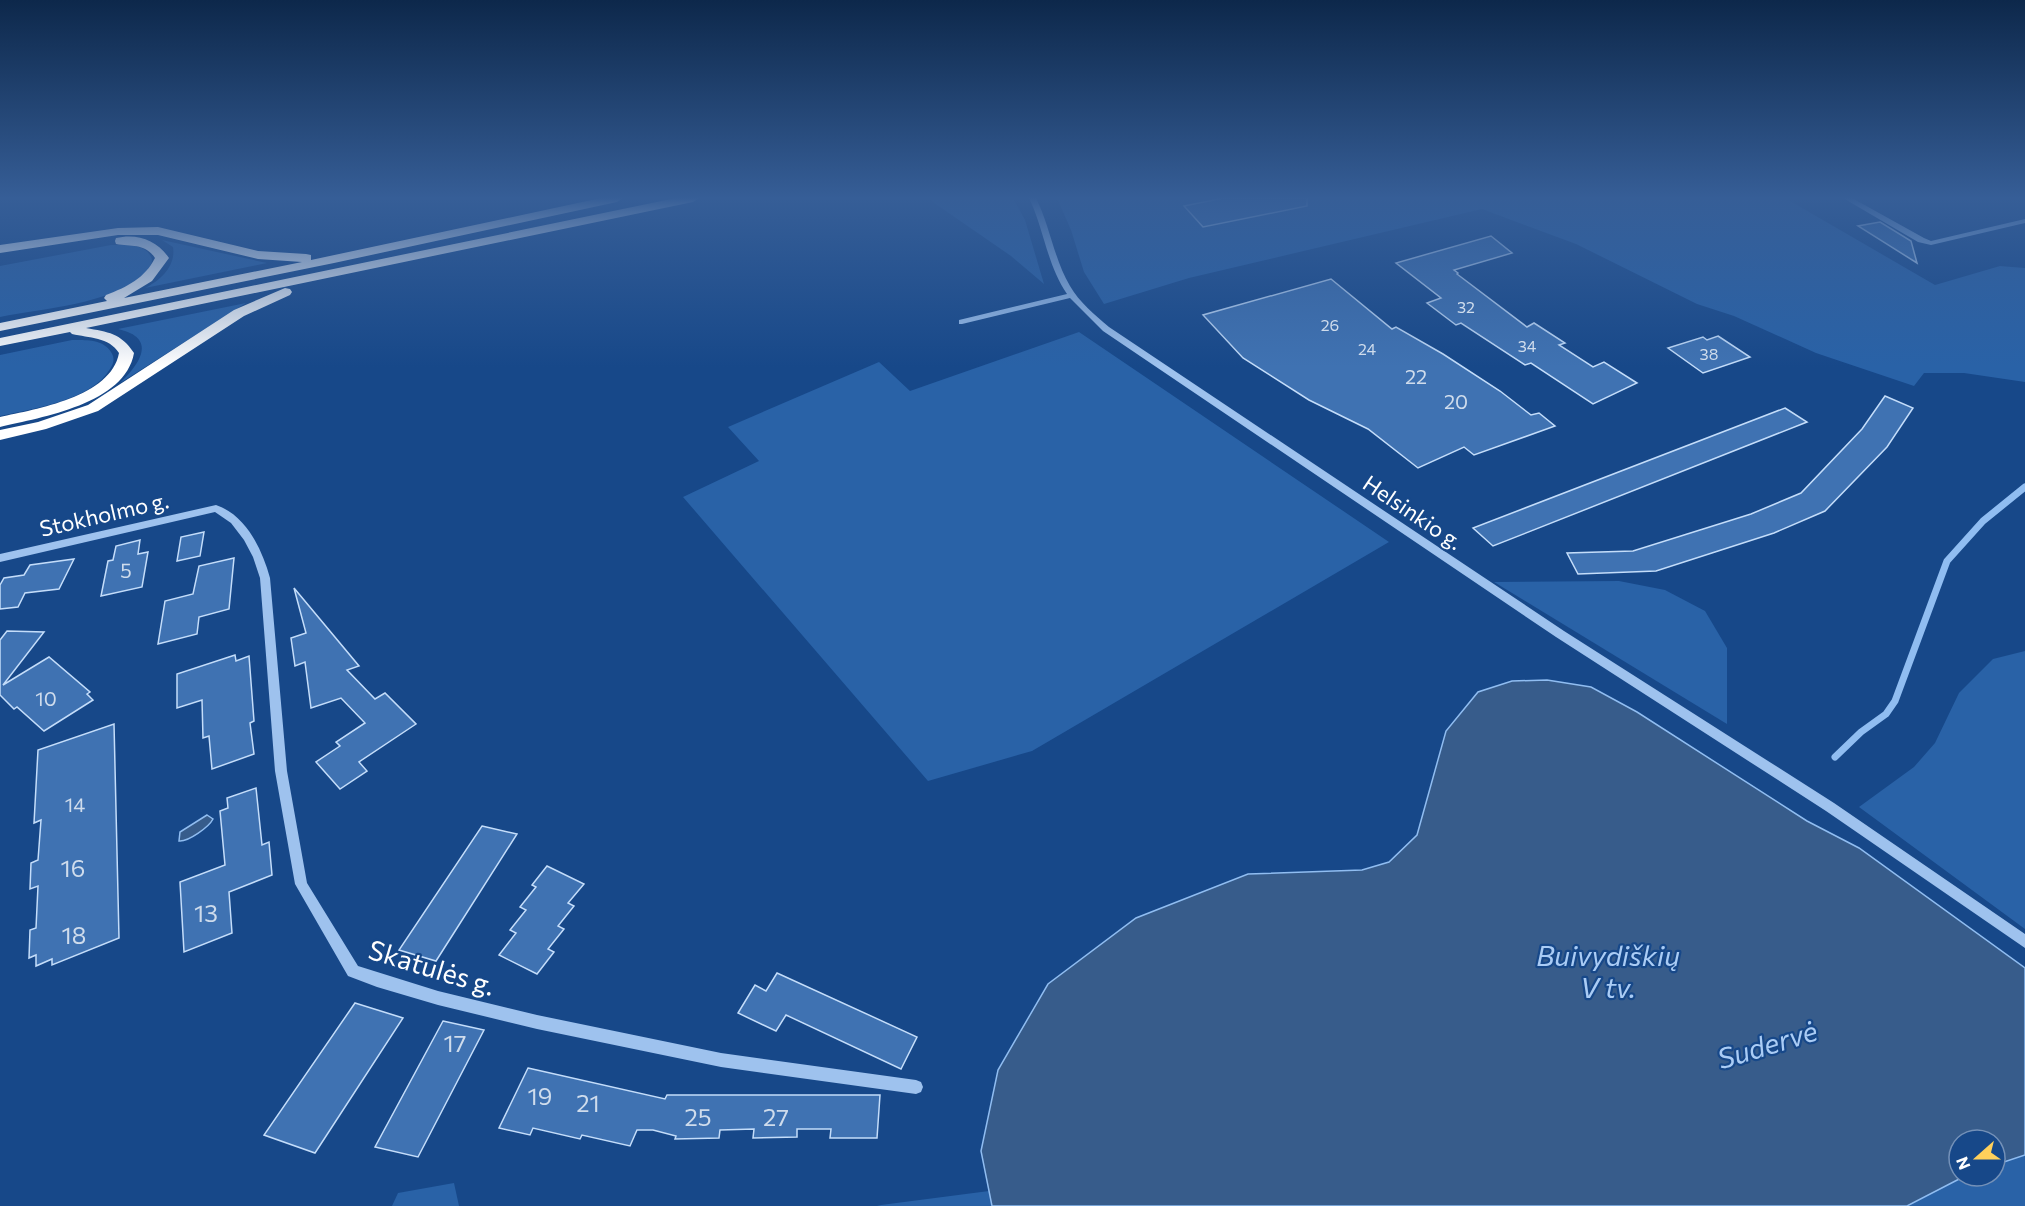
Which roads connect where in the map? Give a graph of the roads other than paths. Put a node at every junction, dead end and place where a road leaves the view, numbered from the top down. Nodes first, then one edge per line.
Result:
1 (37, 254) edge
2 (160, 254) edge
3 (255, 254) edge
4 (383, 254) edge
5 (396, 254) edge
6 (1054, 254) edge
7 (0, 261) edge
8 (334, 266) junction
9 (1072, 295) junction
10 (62, 322) junction
11 (962, 322) dead end
12 (0, 327) edge
13 (0, 342) edge
14 (0, 422) edge
15 (0, 435) edge
16 (216, 508) joint
17 (0, 558) edge
18 (2025, 942) edge
19 (916, 1087) dead end

1 - 7 highway
2 - 10 highway
3 - 8 highway
4 - 8 highway
5 - 8 highway
6 - 9 street, Helsinkio g.
8 - 10 highway
8 - 15 highway
9 - 11 street
9 - 18 street, Helsinkio g.
10 - 12 highway
10 - 13 highway
10 - 14 highway
16 - 17 street, Stokholmo g.
16 - 19 street, Skatulės g.

